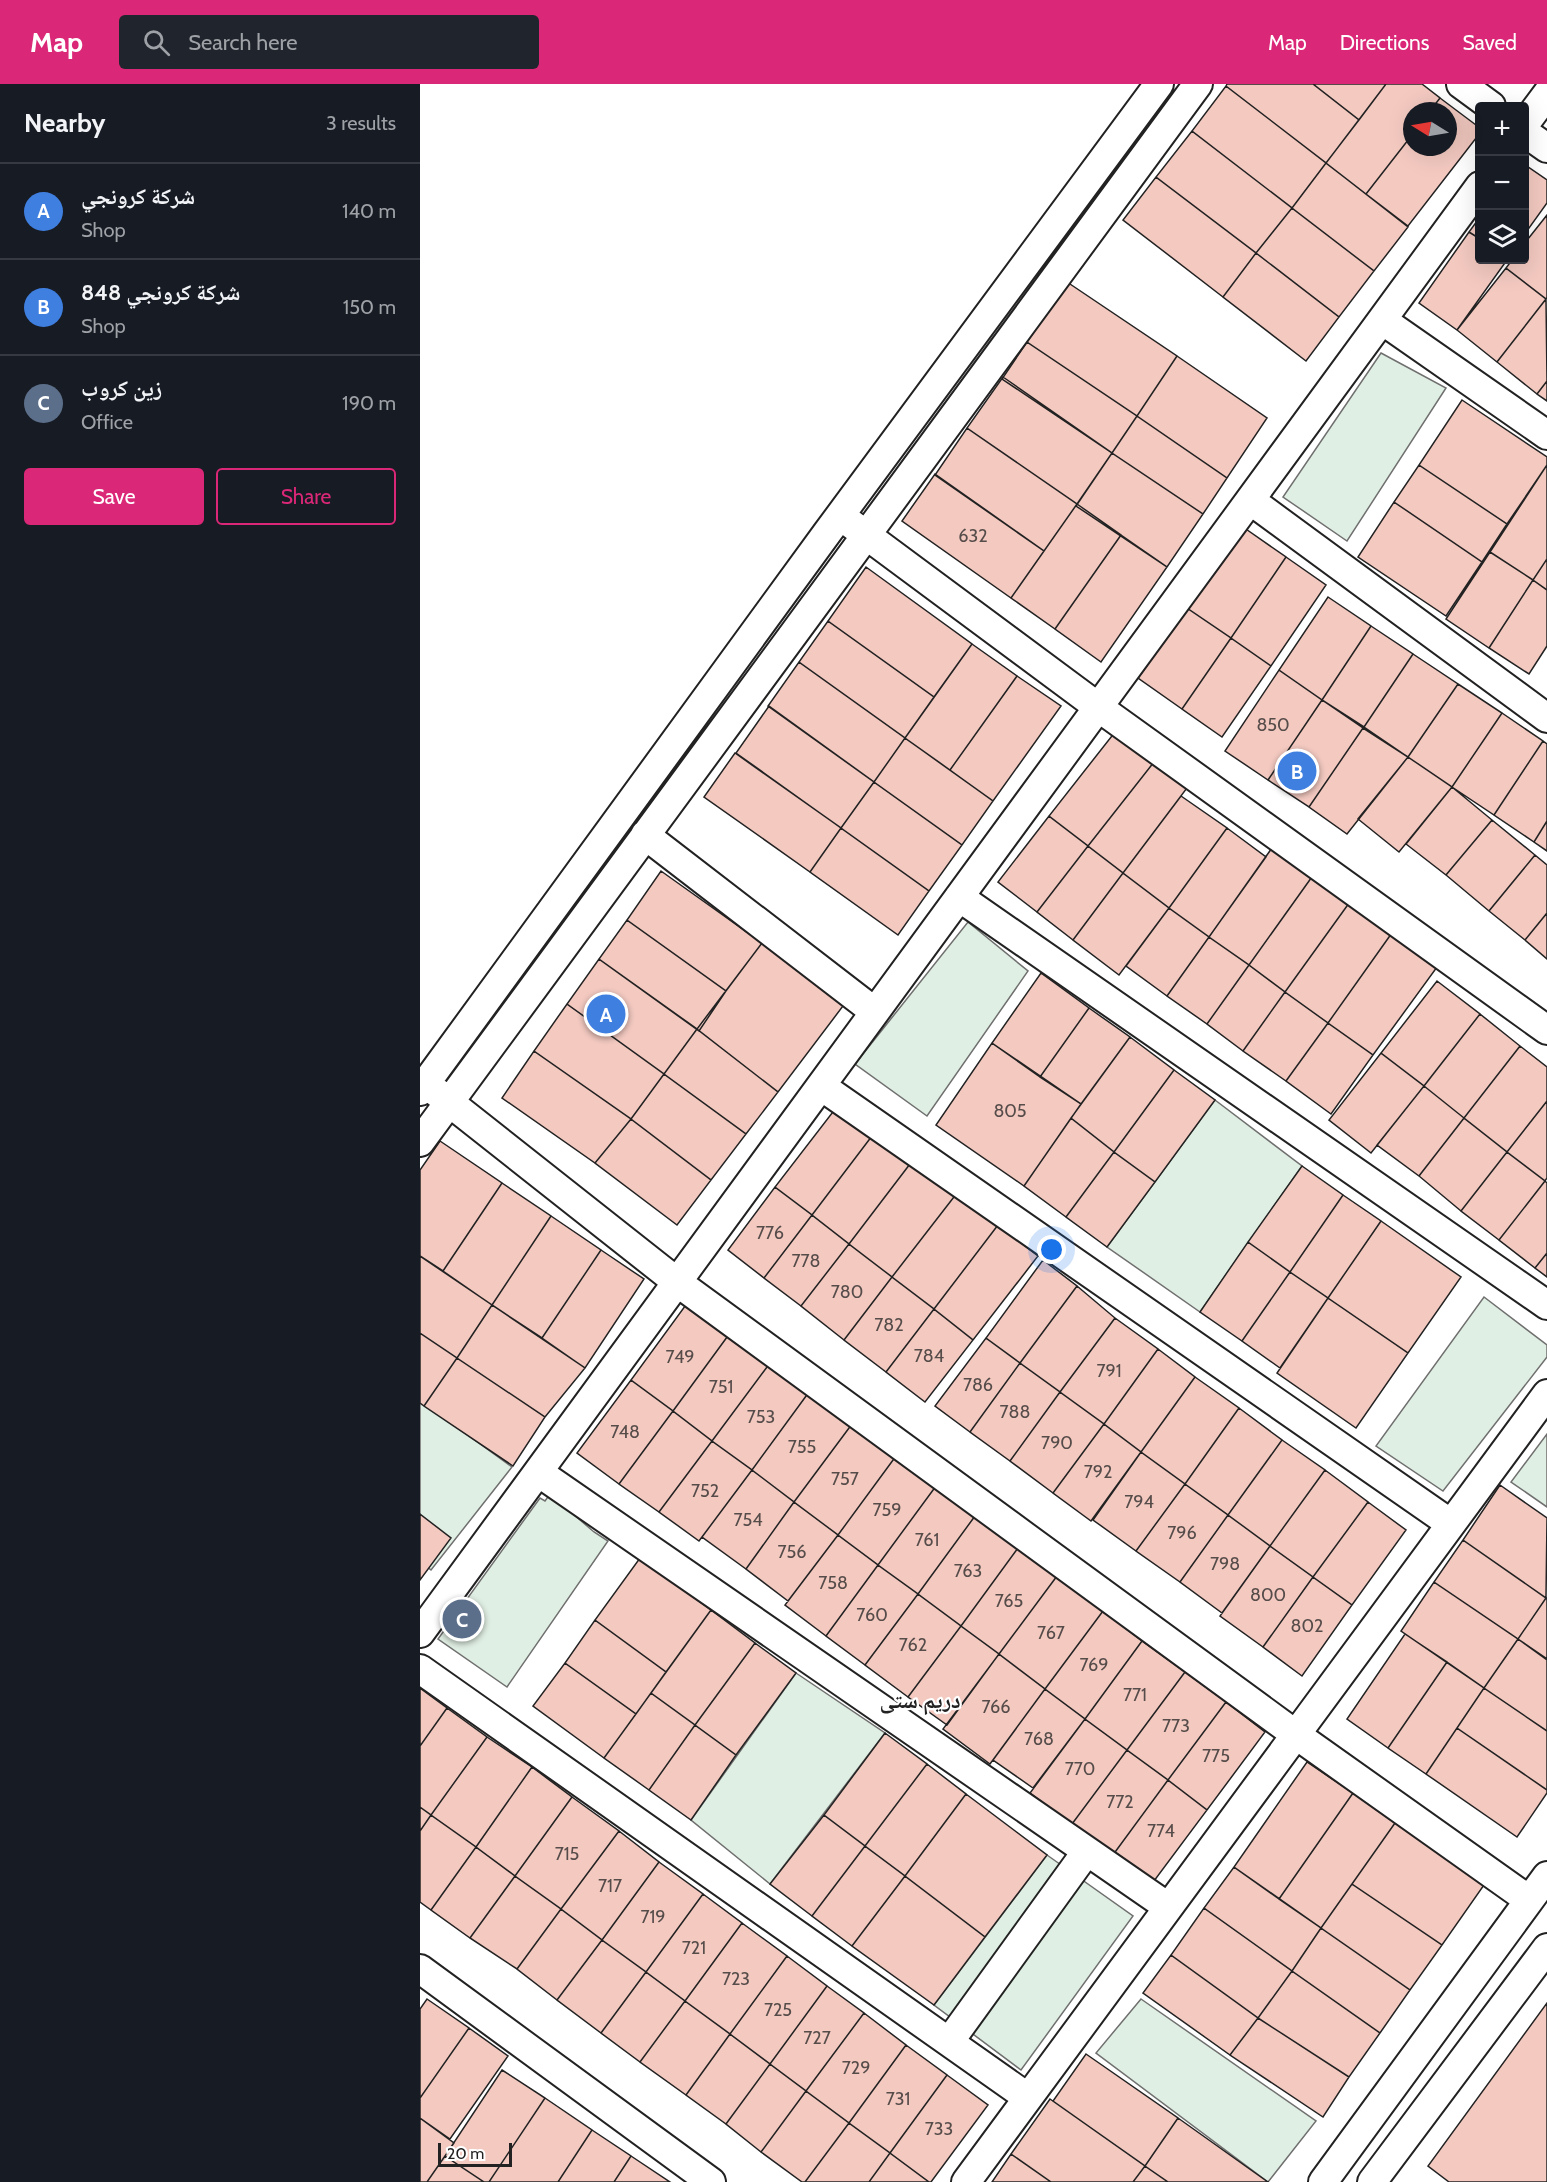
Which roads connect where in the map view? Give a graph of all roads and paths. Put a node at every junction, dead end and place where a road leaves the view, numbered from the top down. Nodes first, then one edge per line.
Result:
1 (1159, 84) edge
2 (1198, 84) edge
3 (1461, 84) edge
4 (1547, 94) edge
5 (1486, 102) edge
6 (1529, 118) edge
7 (1529, 135) edge
8 (1547, 148) edge
9 (1475, 192) edge
10 (1382, 320) junction
11 (1547, 435) edge
12 (1250, 500) junction
13 (840, 515) junction
14 (866, 534) junction
15 (1098, 707) junction
16 (1547, 718) edge
17 (645, 835) junction
18 (959, 897) junction
19 (875, 1011) junction
20 (1547, 1030) edge
21 (821, 1086) junction
22 (423, 1087) edge
23 (449, 1102) junction
24 (420, 1142) edge
25 (677, 1282) junction
26 (1547, 1305) edge
27 (1547, 1395) edge
28 (538, 1472) junction
29 (1451, 1524) junction
30 (420, 1632) edge
31 (420, 1670) edge
32 (1295, 1734) junction
33 (1087, 1851) junction
34 (1547, 1876) edge
35 (1529, 1900) junction
36 (1168, 1907) junction
37 (1547, 1948) edge
38 (1487, 1960) junction
39 (420, 1969) edge
40 (1520, 1985) junction
41 (949, 2042) junction
42 (1028, 2097) junction
43 (711, 2182) edge
44 (966, 2182) edge
45 (1323, 2182) edge
46 (1372, 2182) edge

1 - 13 street
2 - 14 street
3 - 5 street
4 - 6 street
7 - 8 street
9 - 10 street
10 - 11 street
10 - 12 street
12 - 15 street
12 - 16 street
13 - 14 street
13 - 22 street
14 - 15 street
14 - 17 street
15 - 18 street
15 - 20 street
17 - 19 street
17 - 23 street
18 - 19 street
18 - 26 street
19 - 21 street
21 - 25 street
21 - 29 street
22 - 23 street
23 - 24 street
23 - 25 street
25 - 28 street
25 - 32 street
27 - 29 street
28 - 30 street
28 - 33 street
29 - 32 street
31 - 41 street
32 - 35 street
32 - 36 street
33 - 36 street
33 - 41 street
34 - 35 street
35 - 38 street
36 - 42 street
37 - 40 street
38 - 40 street
38 - 45 street
39 - 43 street
40 - 46 street
41 - 42 street
42 - 44 street

